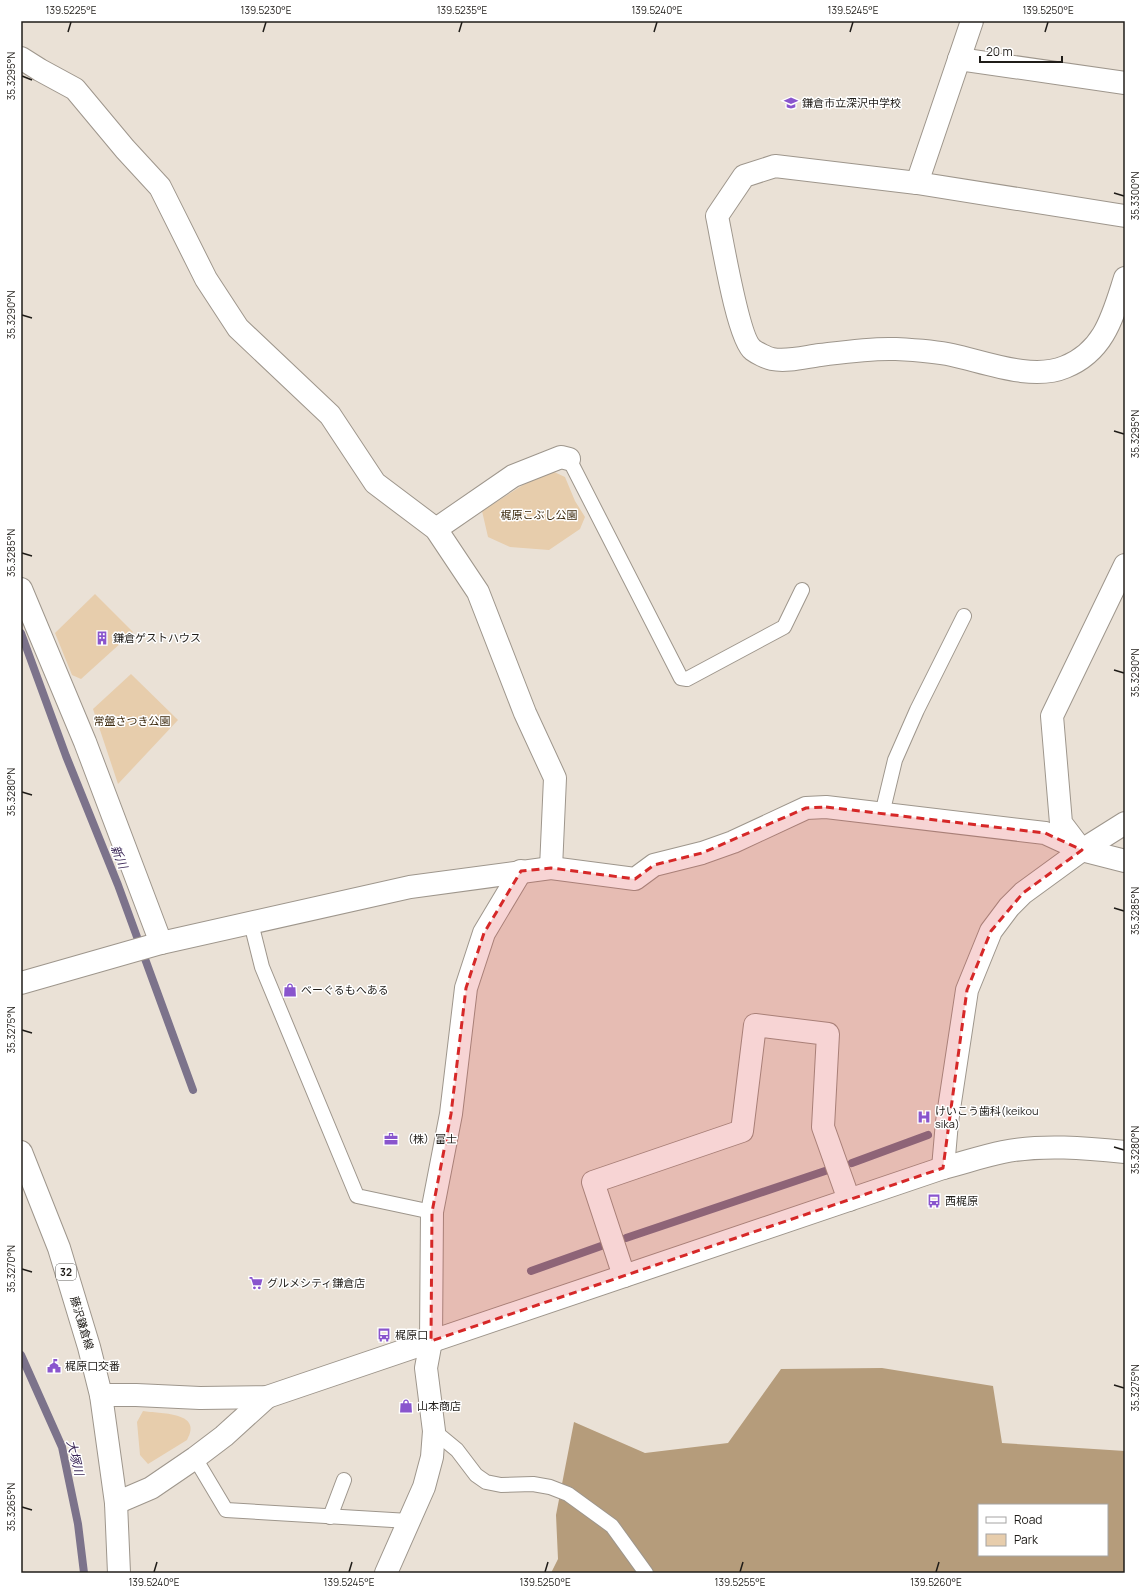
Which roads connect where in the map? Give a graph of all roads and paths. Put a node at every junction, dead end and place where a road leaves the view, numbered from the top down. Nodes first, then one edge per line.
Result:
1 (972, 21) edge
2 (21, 58) edge
3 (959, 59) junction
4 (1125, 84) edge
5 (917, 183) junction
6 (1125, 216) edge
7 (1125, 278) edge
8 (569, 459) joint
9 (436, 529) junction
10 (1125, 565) edge
11 (21, 589) edge
12 (802, 590) dead end
13 (964, 616) dead end
14 (882, 814) junction
15 (1125, 822) edge
16 (1082, 850) junction
17 (1125, 861) edge
18 (552, 868) junction
19 (521, 870) junction
20 (251, 923) junction
21 (161, 943) junction
22 (21, 983) edge
23 (21, 1152) edge
24 (1125, 1152) edge
25 (943, 1168) junction
26 (849, 1200) junction
27 (432, 1212) junction
28 (624, 1276) junction
29 (431, 1341) junction
30 (101, 1395) junction
31 (267, 1397) junction
32 (434, 1432) junction
33 (195, 1458) junction
34 (344, 1480) dead end
35 (116, 1503) junction
36 (330, 1517) junction
37 (409, 1521) junction
38 (119, 1573) edge
39 (386, 1573) edge
40 (646, 1573) edge

1 - 3 street
2 - 9 street
3 - 4 street
3 - 5 street
5 - 6 street
5 - 7 street
8 - 9 street
8 - 12 lane
9 - 18 street
10 - 16 street
11 - 21 street
13 - 14 lane
14 - 16 street
14 - 18 street
15 - 16 street
16 - 17 street
16 - 25 street
18 - 19 street
19 - 20 street
19 - 27 street
20 - 21 street
20 - 27 lane
21 - 22 street
23 - 30 street, 藤沢鎌倉線 / 32
24 - 25 street
25 - 26 street
26 - 28 street
26 - 28 street
27 - 29 street
28 - 29 street
29 - 31 street
29 - 32 street
30 - 31 street
30 - 35 street, 藤沢鎌倉線 / 32
31 - 33 street
32 - 37 street
32 - 40 lane
33 - 35 street
33 - 36 lane
34 - 36 lane
35 - 38 street, 藤沢鎌倉線 / 32
36 - 37 lane
37 - 39 street

